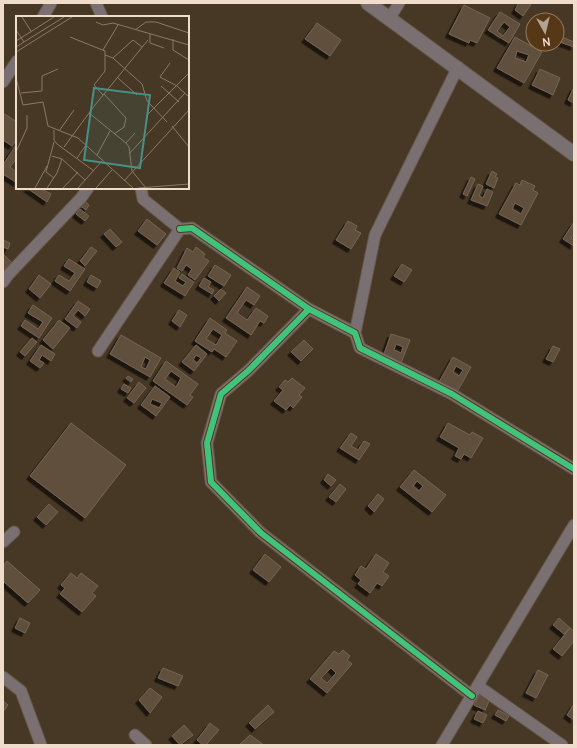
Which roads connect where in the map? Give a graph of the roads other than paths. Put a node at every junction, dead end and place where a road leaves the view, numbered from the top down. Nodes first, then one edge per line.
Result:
1 (51, 3) edge
2 (96, 3) edge
3 (368, 3) edge
4 (399, 3) edge
5 (44, 16) edge
6 (102, 16) edge
7 (390, 18) junction
8 (16, 62) edge
9 (458, 67) junction
10 (3, 82) edge
11 (574, 154) edge
12 (87, 189) edge
13 (141, 189) edge
14 (180, 229) junction
15 (3, 282) edge
16 (309, 309) junction
17 (355, 333) junction
18 (98, 352) dead end
19 (574, 469) edge
20 (574, 525) edge
21 (14, 532) dead end
22 (3, 542) edge
23 (3, 677) edge
24 (475, 691) junction
25 (135, 735) dead end
26 (41, 745) edge
27 (146, 745) edge
28 (442, 745) edge
29 (562, 745) edge

1 - 5 street
2 - 6 street
3 - 7 street
4 - 7 street
7 - 9 street
8 - 10 street
9 - 11 street
9 - 17 street
12 - 15 street
13 - 14 street
14 - 16 street
14 - 18 street
16 - 17 street
16 - 24 street
17 - 19 street
20 - 24 street
21 - 22 street
23 - 26 street
24 - 28 street
24 - 29 street
25 - 27 street

